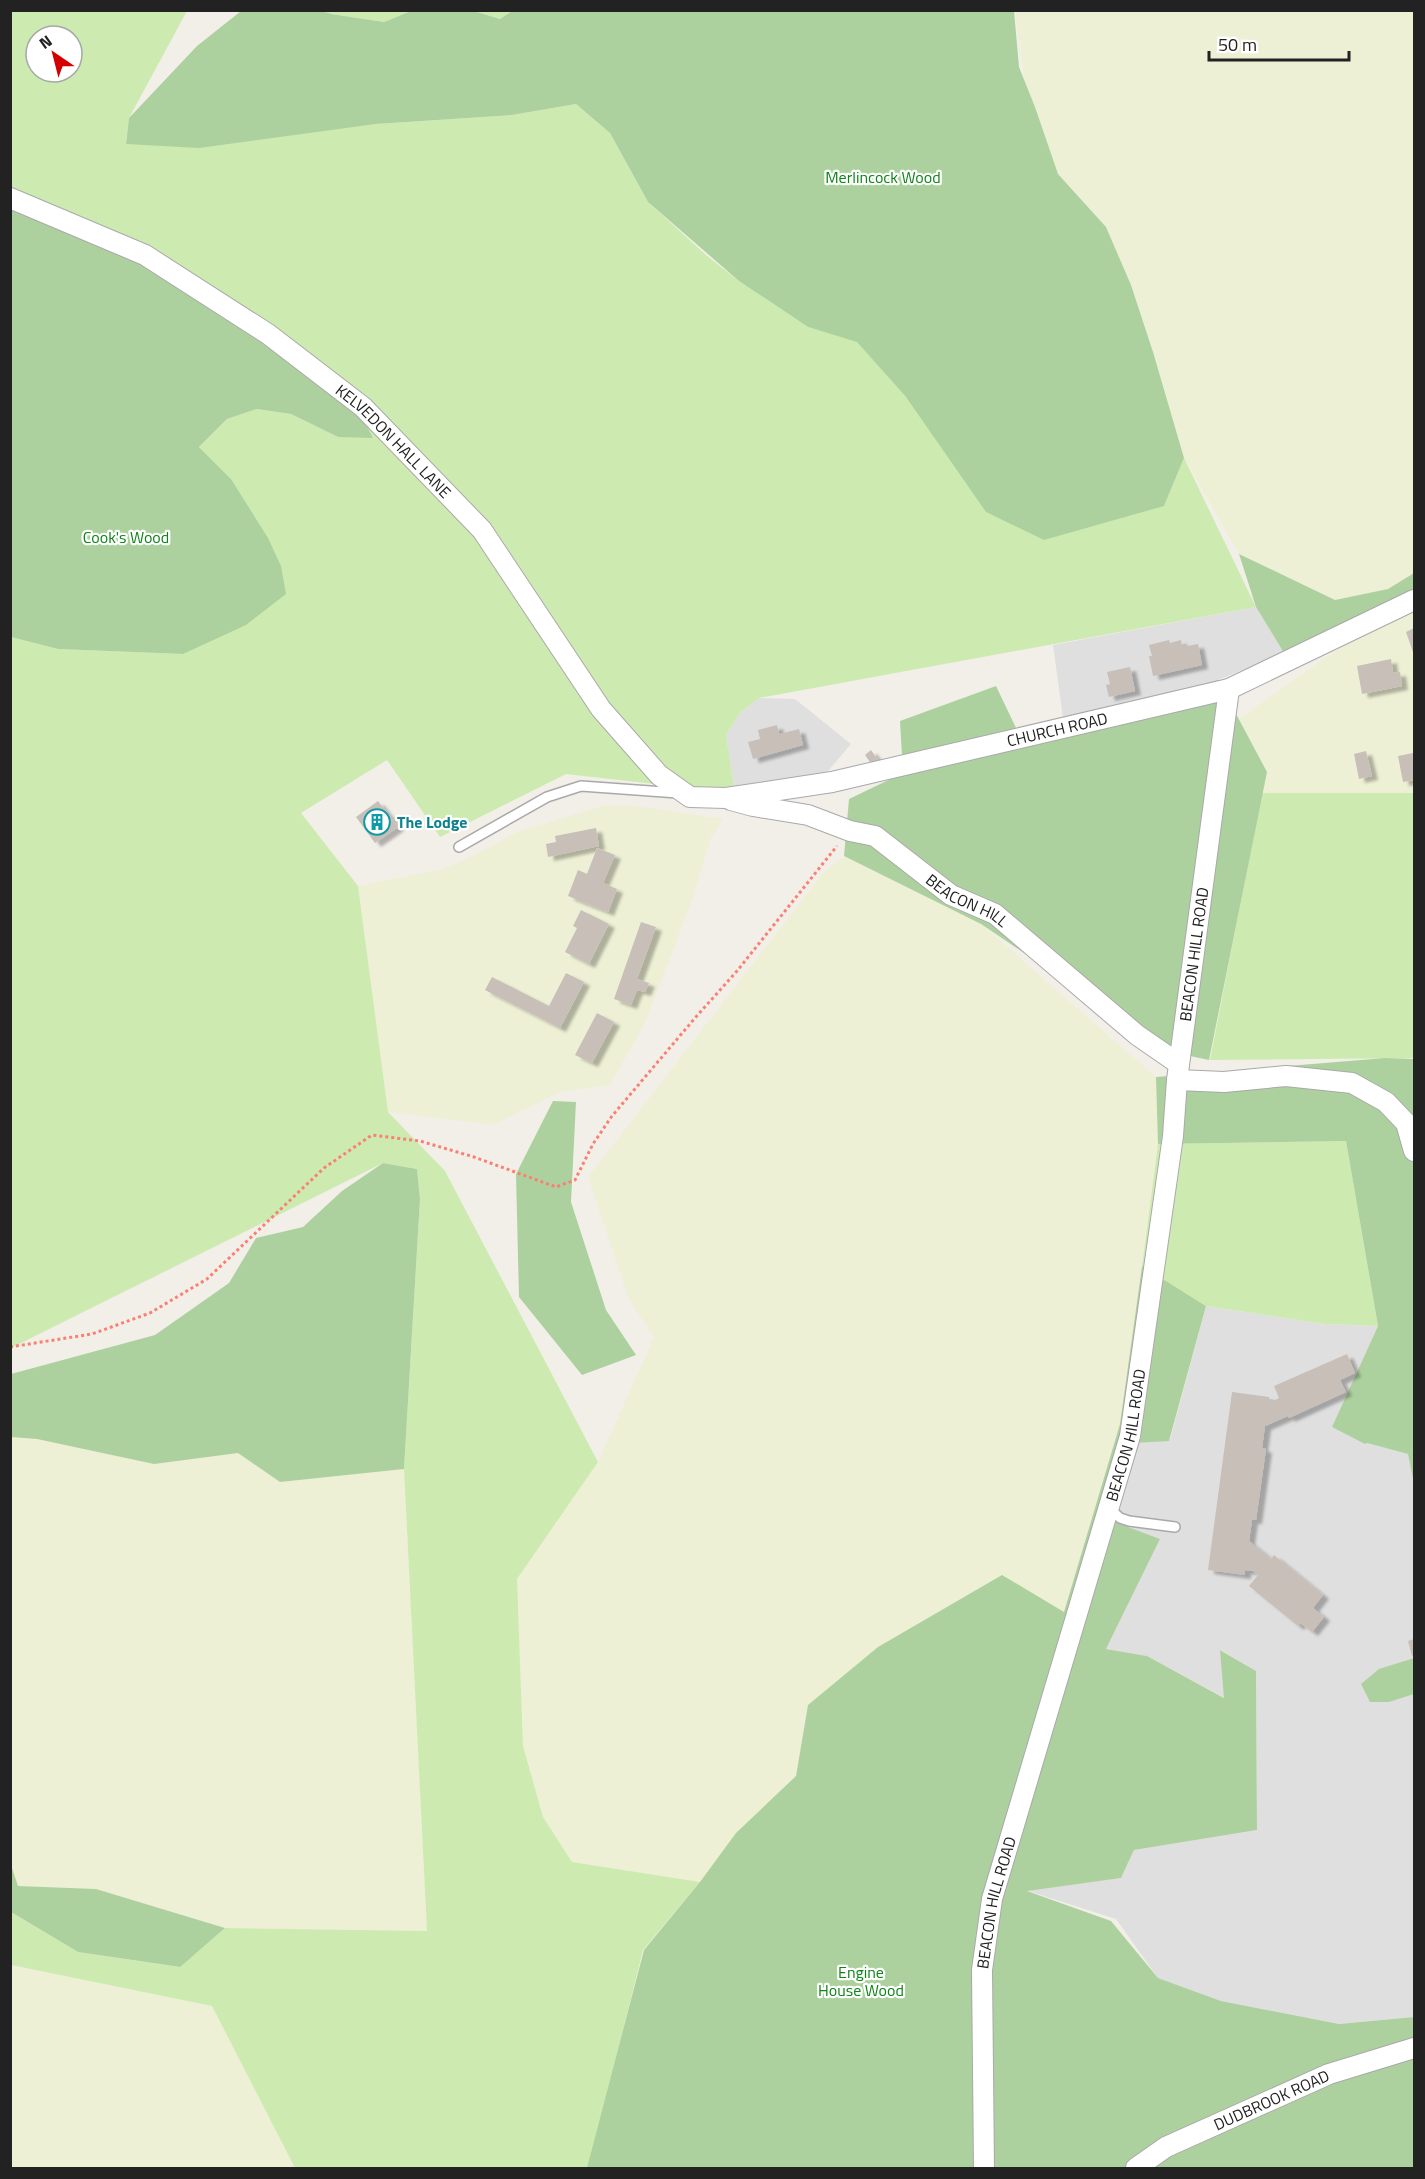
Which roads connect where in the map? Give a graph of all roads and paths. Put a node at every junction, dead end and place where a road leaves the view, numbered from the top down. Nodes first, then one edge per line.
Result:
1 (10, 198) edge
2 (1414, 600) edge
3 (1229, 689) junction
4 (682, 793) junction
5 (726, 798) junction
6 (850, 831) junction
7 (459, 847) dead end
8 (1178, 1072) junction
9 (1414, 1150) edge
10 (10, 1347) edge
11 (1109, 1508) junction
12 (1175, 1527) dead end
13 (1414, 2048) edge
14 (984, 2169) edge
15 (1136, 2169) edge

1 - 4 street, KELVEDON HALL LANE
2 - 3 street, CHURCH ROAD
3 - 5 street, CHURCH ROAD
3 - 8 street, BEACON HILL ROAD
4 - 5 street, CHURCH ROAD
4 - 7 lane
5 - 6 street, BEACON HILL
6 - 8 street, BEACON HILL
6 - 10 path
8 - 9 street
8 - 11 street, BEACON HILL ROAD
11 - 12 lane
11 - 14 street, BEACON HILL ROAD
13 - 15 street, DUDBROOK ROAD

